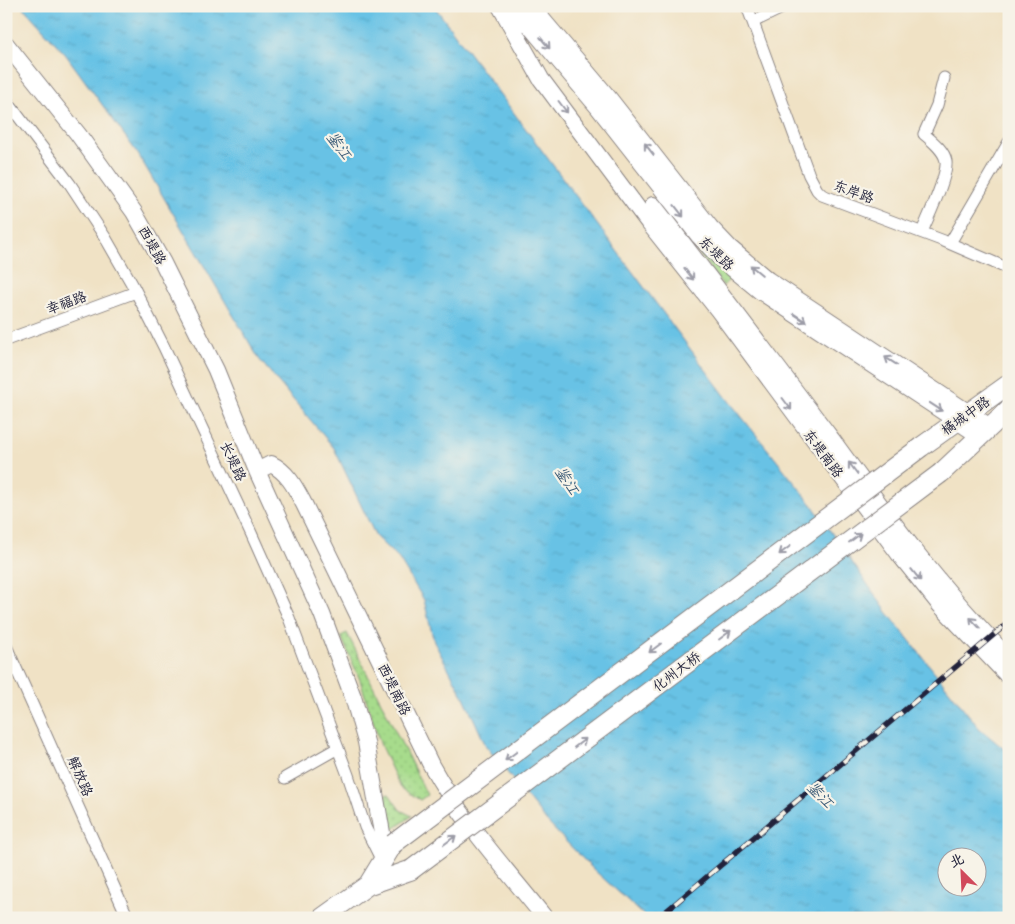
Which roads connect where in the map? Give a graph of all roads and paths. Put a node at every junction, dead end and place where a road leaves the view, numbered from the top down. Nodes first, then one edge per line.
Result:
1 (500, 6) edge
2 (513, 6) edge
3 (531, 6) edge
4 (747, 6) edge
5 (786, 6) edge
6 (753, 22) junction
7 (6, 44) edge
8 (944, 78) dead end
9 (6, 100) edge
10 (1009, 142) edge
11 (662, 177) junction
12 (653, 205) junction
13 (648, 222) junction
14 (922, 232) junction
15 (950, 243) junction
16 (1009, 269) edge
17 (747, 280) junction
18 (136, 292) junction
19 (726, 297) junction
20 (6, 340) edge
21 (1009, 384) edge
22 (1009, 408) edge
23 (963, 417) junction
24 (985, 431) junction
25 (258, 471) junction
26 (941, 473) joint
27 (6, 646) edge
28 (1009, 658) edge
29 (1009, 677) edge
30 (338, 748) junction
31 (285, 778) dead end
32 (382, 862) junction
33 (368, 885) junction
34 (128, 918) edge
35 (322, 918) edge
36 (545, 918) edge

1 -> 13 main road, 东堤南路
2 -> 11 main road, 东堤路
11 -> 3 main road, 东堤路
4 - 6 street, 东岸路
5 - 6 street
6 - 14 street, 东岸路
7 - 25 main road, 西堤路
8 - 14 street
9 - 18 street, 长堤路
10 - 15 street
11 - 12 main road
11 -> 17 main road, 东堤路
23 -> 11 main road, 东堤路
12 - 13 main road
12 - 19 main road, 东堤南路
13 -> 29 main road, 东堤南路
14 - 15 street, 东岸路
15 - 16 street, 东岸路
17 - 19 main road
17 -> 23 main road, 东堤路
18 - 20 street, 幸福路
18 - 30 street, 长堤路
28 -> 19 main road, 东堤南路
21 - 23 main road, 橘城中路
22 - 24 main road, 橘城中路
23 - 24 main road, 东堤路
23 -> 32 main road, 橘城中路, bridge
24 - 26 main road, 橘城中路
25 - 32 main road, 西堤路
25 - 36 main road, 西堤南路
33 -> 26 main road, 化州大桥, bridge
27 - 34 street, 解放路
30 - 31 street
30 - 32 street, 长堤路
32 - 33 main road
33 - 35 main road

